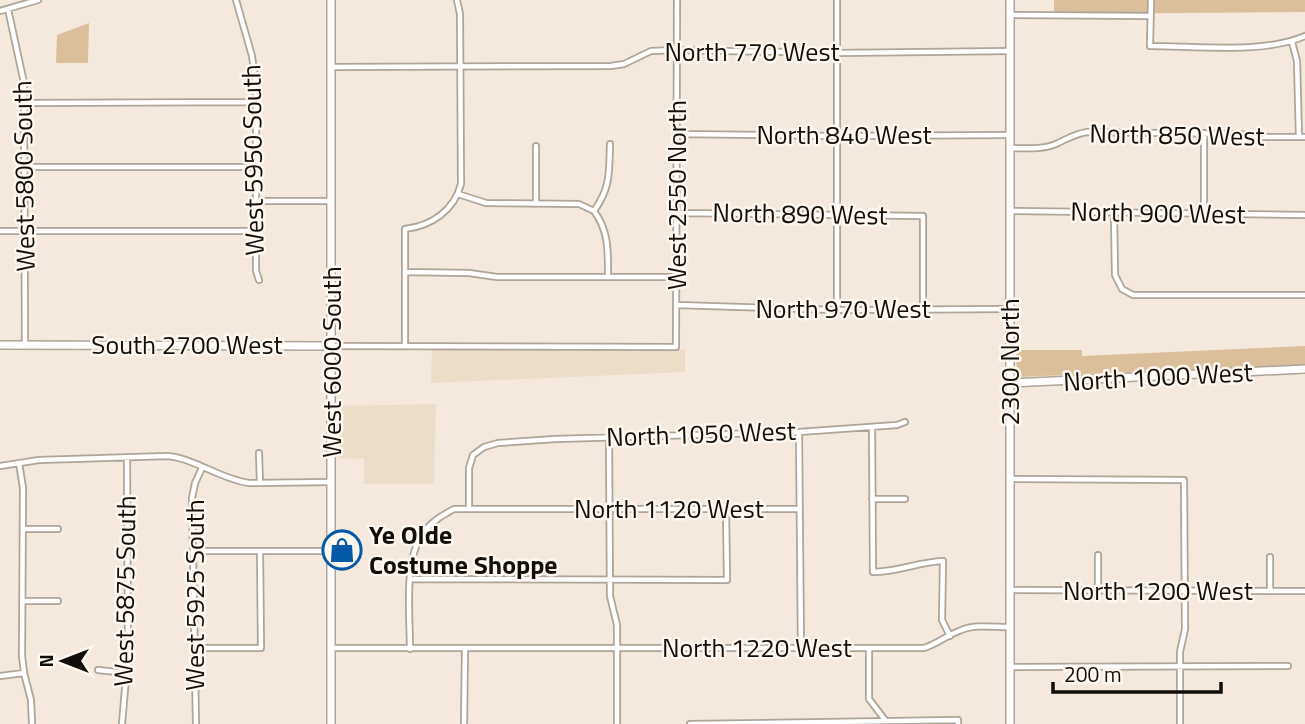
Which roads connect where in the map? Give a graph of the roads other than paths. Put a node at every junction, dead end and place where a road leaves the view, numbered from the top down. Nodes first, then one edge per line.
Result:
1 (38, 0) edge
2 (236, 0) edge
3 (331, 0) edge
4 (457, 0) edge
5 (677, 0) edge
6 (837, 0) edge
7 (1010, 0) edge
8 (1151, 0) edge
9 (8, 9) junction
10 (0, 11) edge
11 (1010, 15) junction
12 (1150, 16) junction
13 (1305, 36) edge
14 (1292, 41) junction
15 (677, 50) junction
16 (1010, 51) junction
17 (837, 53) junction
18 (460, 66) junction
19 (331, 67) junction
20 (24, 103) junction
21 (256, 103) junction
22 (1204, 133) junction
23 (677, 134) junction
24 (1010, 135) junction
25 (837, 136) junction
26 (1302, 137) edge
27 (610, 144) dead end
28 (536, 146) dead end
29 (1010, 148) junction
30 (24, 167) junction
31 (256, 167) junction
32 (458, 194) junction
33 (256, 201) junction
34 (332, 201) junction
35 (536, 204) junction
36 (594, 211) junction
37 (1010, 211) junction
38 (677, 213) junction
39 (1114, 214) junction
40 (837, 215) junction
41 (1204, 215) junction
42 (1305, 215) edge
43 (0, 231) edge
44 (25, 231) junction
45 (256, 231) junction
46 (405, 272) junction
47 (608, 277) junction
48 (677, 277) junction
49 (259, 280) dead end
50 (1305, 295) edge
51 (677, 304) junction
52 (923, 309) junction
53 (1010, 309) junction
54 (837, 310) junction
55 (0, 345) edge
56 (25, 345) junction
57 (405, 345) junction
58 (499, 345) joint
59 (332, 346) junction
60 (1305, 369) edge
61 (1010, 383) junction
62 (905, 422) dead end
63 (872, 426) junction
64 (799, 432) junction
65 (609, 437) junction
66 (260, 453) dead end
67 (127, 457) junction
68 (19, 463) junction
69 (0, 467) edge
70 (202, 468) junction
71 (1010, 479) junction
72 (331, 482) junction
73 (260, 483) junction
74 (872, 499) junction
75 (905, 499) dead end
76 (469, 509) junction
77 (610, 509) junction
78 (726, 509) junction
79 (799, 509) junction
80 (23, 529) junction
81 (58, 529) dead end
82 (193, 551) junction
83 (260, 551) junction
84 (331, 551) junction
85 (1098, 555) dead end
86 (1270, 557) dead end
87 (411, 579) junction
88 (610, 580) junction
89 (1010, 590) junction
90 (1098, 590) junction
91 (1183, 591) junction
92 (1270, 591) junction
93 (1305, 591) edge
94 (23, 601) junction
95 (58, 601) dead end
96 (1010, 627) junction
97 (950, 636) junction
98 (617, 647) junction
99 (194, 648) junction
100 (869, 648) junction
101 (331, 649) junction
102 (410, 649) junction
103 (465, 649) junction
104 (801, 649) junction
105 (1288, 666) dead end
106 (1010, 667) junction
107 (1180, 667) junction
108 (98, 670) dead end
109 (24, 673) junction
110 (126, 673) junction
111 (0, 676) edge
112 (885, 722) edge
113 (958, 722) edge
114 (690, 723) edge
115 (32, 724) edge
116 (122, 724) edge
117 (195, 724) edge
118 (331, 724) edge
119 (464, 724) edge
120 (617, 724) edge
121 (1010, 724) edge
122 (1180, 724) edge

1 - 9 street
2 - 21 street, West 5950 South
3 - 19 street, West 6000 South
4 - 18 street
5 - 15 street, West 2550 North
6 - 17 street
7 - 11 street, 2300 North
8 - 12 street
9 - 10 street
9 - 20 street, West 5800 South
11 - 12 street
11 - 16 street, 2300 North
12 - 14 street
13 - 14 street
14 - 26 street
15 - 17 street, North 770 West
15 - 18 street, North 770 West
15 - 23 street, West 2550 North
16 - 17 street, North 770 West
16 - 24 street, 2300 North
17 - 25 street
18 - 19 street, North 770 West
18 - 32 street
19 - 34 street, West 6000 South
20 - 21 street
20 - 30 street, West 5800 South
21 - 31 street, West 5950 South
22 - 26 street, North 850 West
22 - 29 street, North 850 West
22 - 41 street
23 - 25 street, North 840 West
23 - 38 street, West 2550 North
24 - 25 street, North 840 West
24 - 29 street, 2300 North
25 - 40 street
27 - 36 street
28 - 35 street
29 - 37 street, 2300 North
30 - 31 street
30 - 44 street, West 5800 South
31 - 33 street, West 5950 South
32 - 35 street
32 - 46 street
33 - 34 street
33 - 45 street, West 5950 South
34 - 59 street, West 6000 South
35 - 36 street
36 - 47 street
37 - 39 street, North 900 West
37 - 53 street, 2300 North
38 - 40 street, North 890 West
38 - 48 street, West 2550 North
39 - 41 street, North 900 West
39 - 50 street
40 - 52 street, North 890 West
40 - 54 street
41 - 42 street, North 900 West
43 - 44 street
44 - 45 street
44 - 56 street, West 5800 South
45 - 49 street, West 5950 South
46 - 47 street
46 - 57 street
47 - 48 street
48 - 51 street, West 2550 North
51 - 54 street, North 970 West
51 - 58 street, West 2550 North
52 - 53 street, North 970 West
52 - 54 street, North 970 West
53 - 61 street, 2300 North
55 - 56 street, South 2700 West
56 - 59 street, South 2700 West
57 - 58 street, South 2700 West
57 - 59 street, South 2700 West
59 - 72 street, West 6000 South
60 - 61 street, North 1000 West
61 - 71 street, 2300 North
62 - 63 street, North 1050 West
63 - 64 street, North 1050 West
63 - 74 street
64 - 65 street, North 1050 West
64 - 79 street
65 - 76 street, North 1050 West
65 - 77 street
66 - 73 street
67 - 68 street
67 - 70 street
67 - 110 street, West 5875 South
68 - 69 street
68 - 80 street
70 - 73 street
70 - 82 street, West 5925 South
71 - 89 street, 2300 North
71 - 91 street
72 - 73 street
72 - 84 street, West 6000 South
74 - 75 street
74 - 97 street
76 - 77 street, North 1120 West
76 - 87 street, North 1120 West
77 - 78 street, North 1120 West
77 - 88 street
78 - 79 street, North 1120 West
78 - 88 street
79 - 104 street
80 - 81 street
80 - 94 street
82 - 83 street
82 - 99 street, West 5925 South
83 - 84 street
83 - 99 street
84 - 101 street, West 6000 South
85 - 90 street
86 - 92 street
87 - 88 street
87 - 102 street
88 - 98 street
89 - 90 street, North 1200 West
89 - 96 street, 2300 North
90 - 91 street, North 1200 West
91 - 92 street, North 1200 West
91 - 107 street
92 - 93 street, North 1200 West
94 - 95 street
94 - 109 street
96 - 97 street, North 1220 West
96 - 106 street, 2300 North
97 - 100 street, North 1220 West
98 - 103 street, North 1220 West
98 - 104 street, North 1220 West
98 - 120 street
99 - 117 street, West 5925 South
100 - 104 street, North 1220 West
100 - 112 street
101 - 102 street, North 1220 West
101 - 118 street, West 6000 South
102 - 103 street, North 1220 West
103 - 119 street
105 - 107 street
106 - 107 street
106 - 121 street, 2300 North
107 - 122 street
108 - 110 street
109 - 111 street
109 - 115 street
110 - 116 street, West 5875 South
112 - 113 street
112 - 114 street

